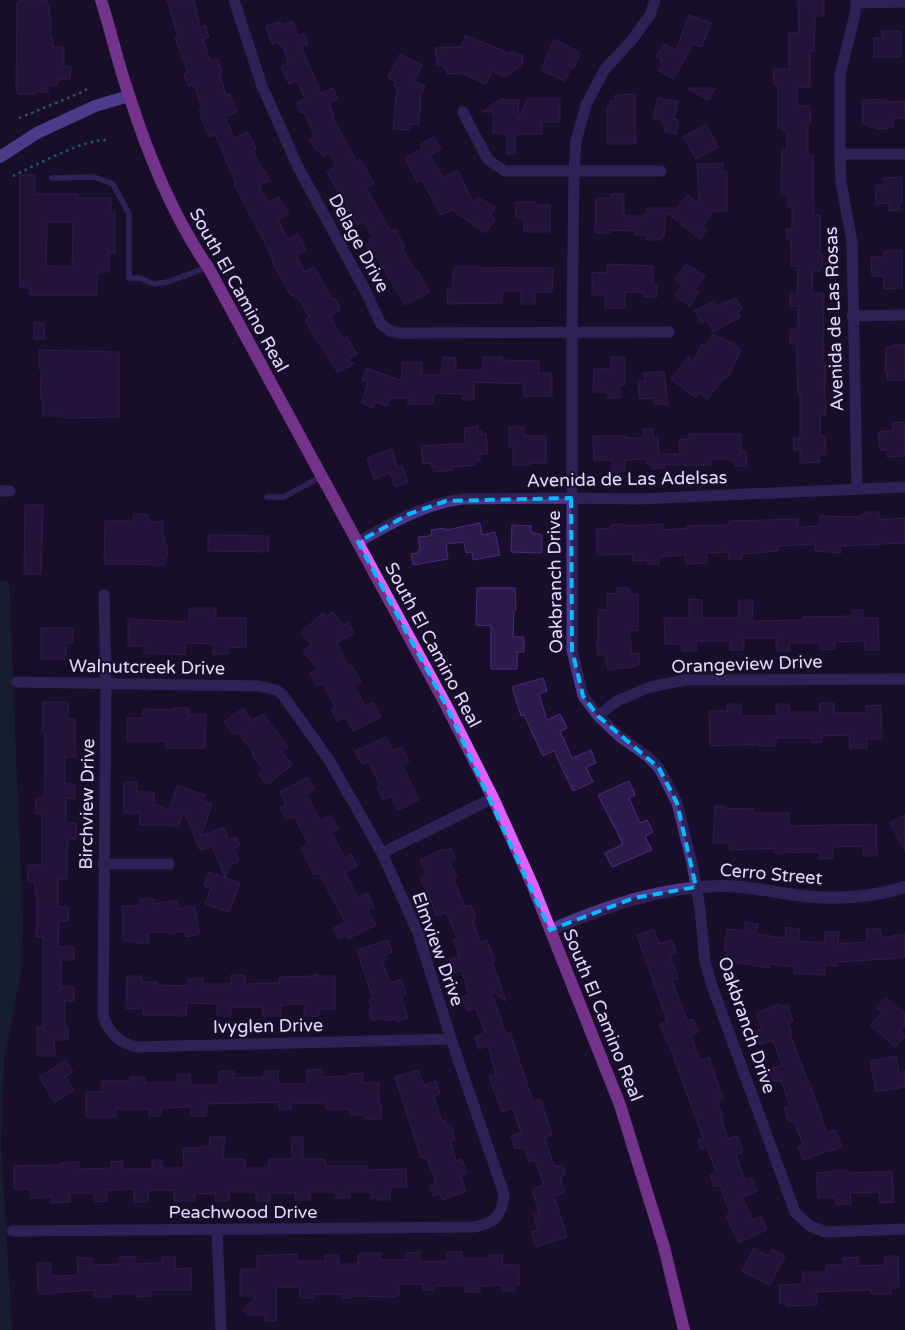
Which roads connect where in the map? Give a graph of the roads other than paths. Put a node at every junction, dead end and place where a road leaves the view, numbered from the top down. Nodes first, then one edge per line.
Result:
1 (101, 0) edge
2 (234, 0) edge
3 (654, 0) edge
4 (857, 1) edge
5 (905, 2) edge
6 (129, 96) junction
7 (463, 112) dead end
8 (840, 154) junction
9 (905, 154) edge
10 (0, 157) edge
11 (574, 170) junction
12 (662, 171) dead end
13 (52, 178) dead end
14 (208, 267) junction
15 (905, 315) edge
16 (852, 316) junction
17 (572, 332) junction
18 (670, 332) dead end
19 (322, 476) junction
20 (905, 487) edge
21 (857, 488) junction
22 (267, 497) dead end
23 (571, 498) junction
24 (358, 542) junction
25 (104, 595) dead end
26 (905, 679) edge
27 (17, 682) dead end
28 (106, 683) junction
29 (276, 690) joint
30 (598, 716) junction
31 (493, 798) junction
32 (382, 853) junction
33 (103, 864) junction
34 (169, 864) dead end
35 (696, 887) junction
36 (905, 887) edge
37 (550, 930) junction
38 (103, 1014) joint
39 (451, 1039) junction
40 (474, 1227) joint
41 (217, 1229) junction
42 (905, 1229) edge
43 (12, 1231) dead end
44 (221, 1330) edge
45 (684, 1330) edge

1 - 6 main road, South El Camino Real
2 - 17 street, Delage Drive
3 - 11 street, Oakbranch Drive
4 - 5 street
4 - 8 street, Avenida de Las Rosas
6 - 10 main road
6 - 14 main road, South El Camino Real
7 - 11 street
8 - 9 street
8 - 16 street, Avenida de Las Rosas
11 - 12 street
11 - 17 street, Oakbranch Drive
13 - 14 lane
14 - 19 main road, South El Camino Real
15 - 16 street
16 - 21 street, Avenida de Las Rosas
17 - 18 street, Delage Drive
17 - 23 street, Oakbranch Drive
19 - 22 lane
19 - 24 main road, South El Camino Real
20 - 21 street, Avenida de Las Adelsas
21 - 23 street, Avenida de Las Adelsas
23 - 24 street, Avenida de Las Adelsas
23 - 30 street, Oakbranch Drive
24 - 31 main road, South El Camino Real
25 - 28 street, Birchview Drive
26 - 30 street, Orangeview Drive
27 - 28 street, Walnutcreek Drive
28 - 29 street, Walnutcreek Drive
28 - 33 street, Birchview Drive
29 - 32 street, Elmview Drive
30 - 35 street, Oakbranch Drive
31 - 32 street
31 - 37 main road, South El Camino Real
32 - 39 street, Elmview Drive
33 - 34 street
33 - 38 street, Birchview Drive
35 - 36 street, Cerro Street
35 - 37 street, Cerro Street
35 - 42 street, Oakbranch Drive
37 - 45 main road, South El Camino Real
38 - 39 street, Ivyglen Drive
39 - 40 street, Elmview Drive
40 - 41 street, Peachwood Drive
41 - 43 street, Peachwood Drive
41 - 44 street

